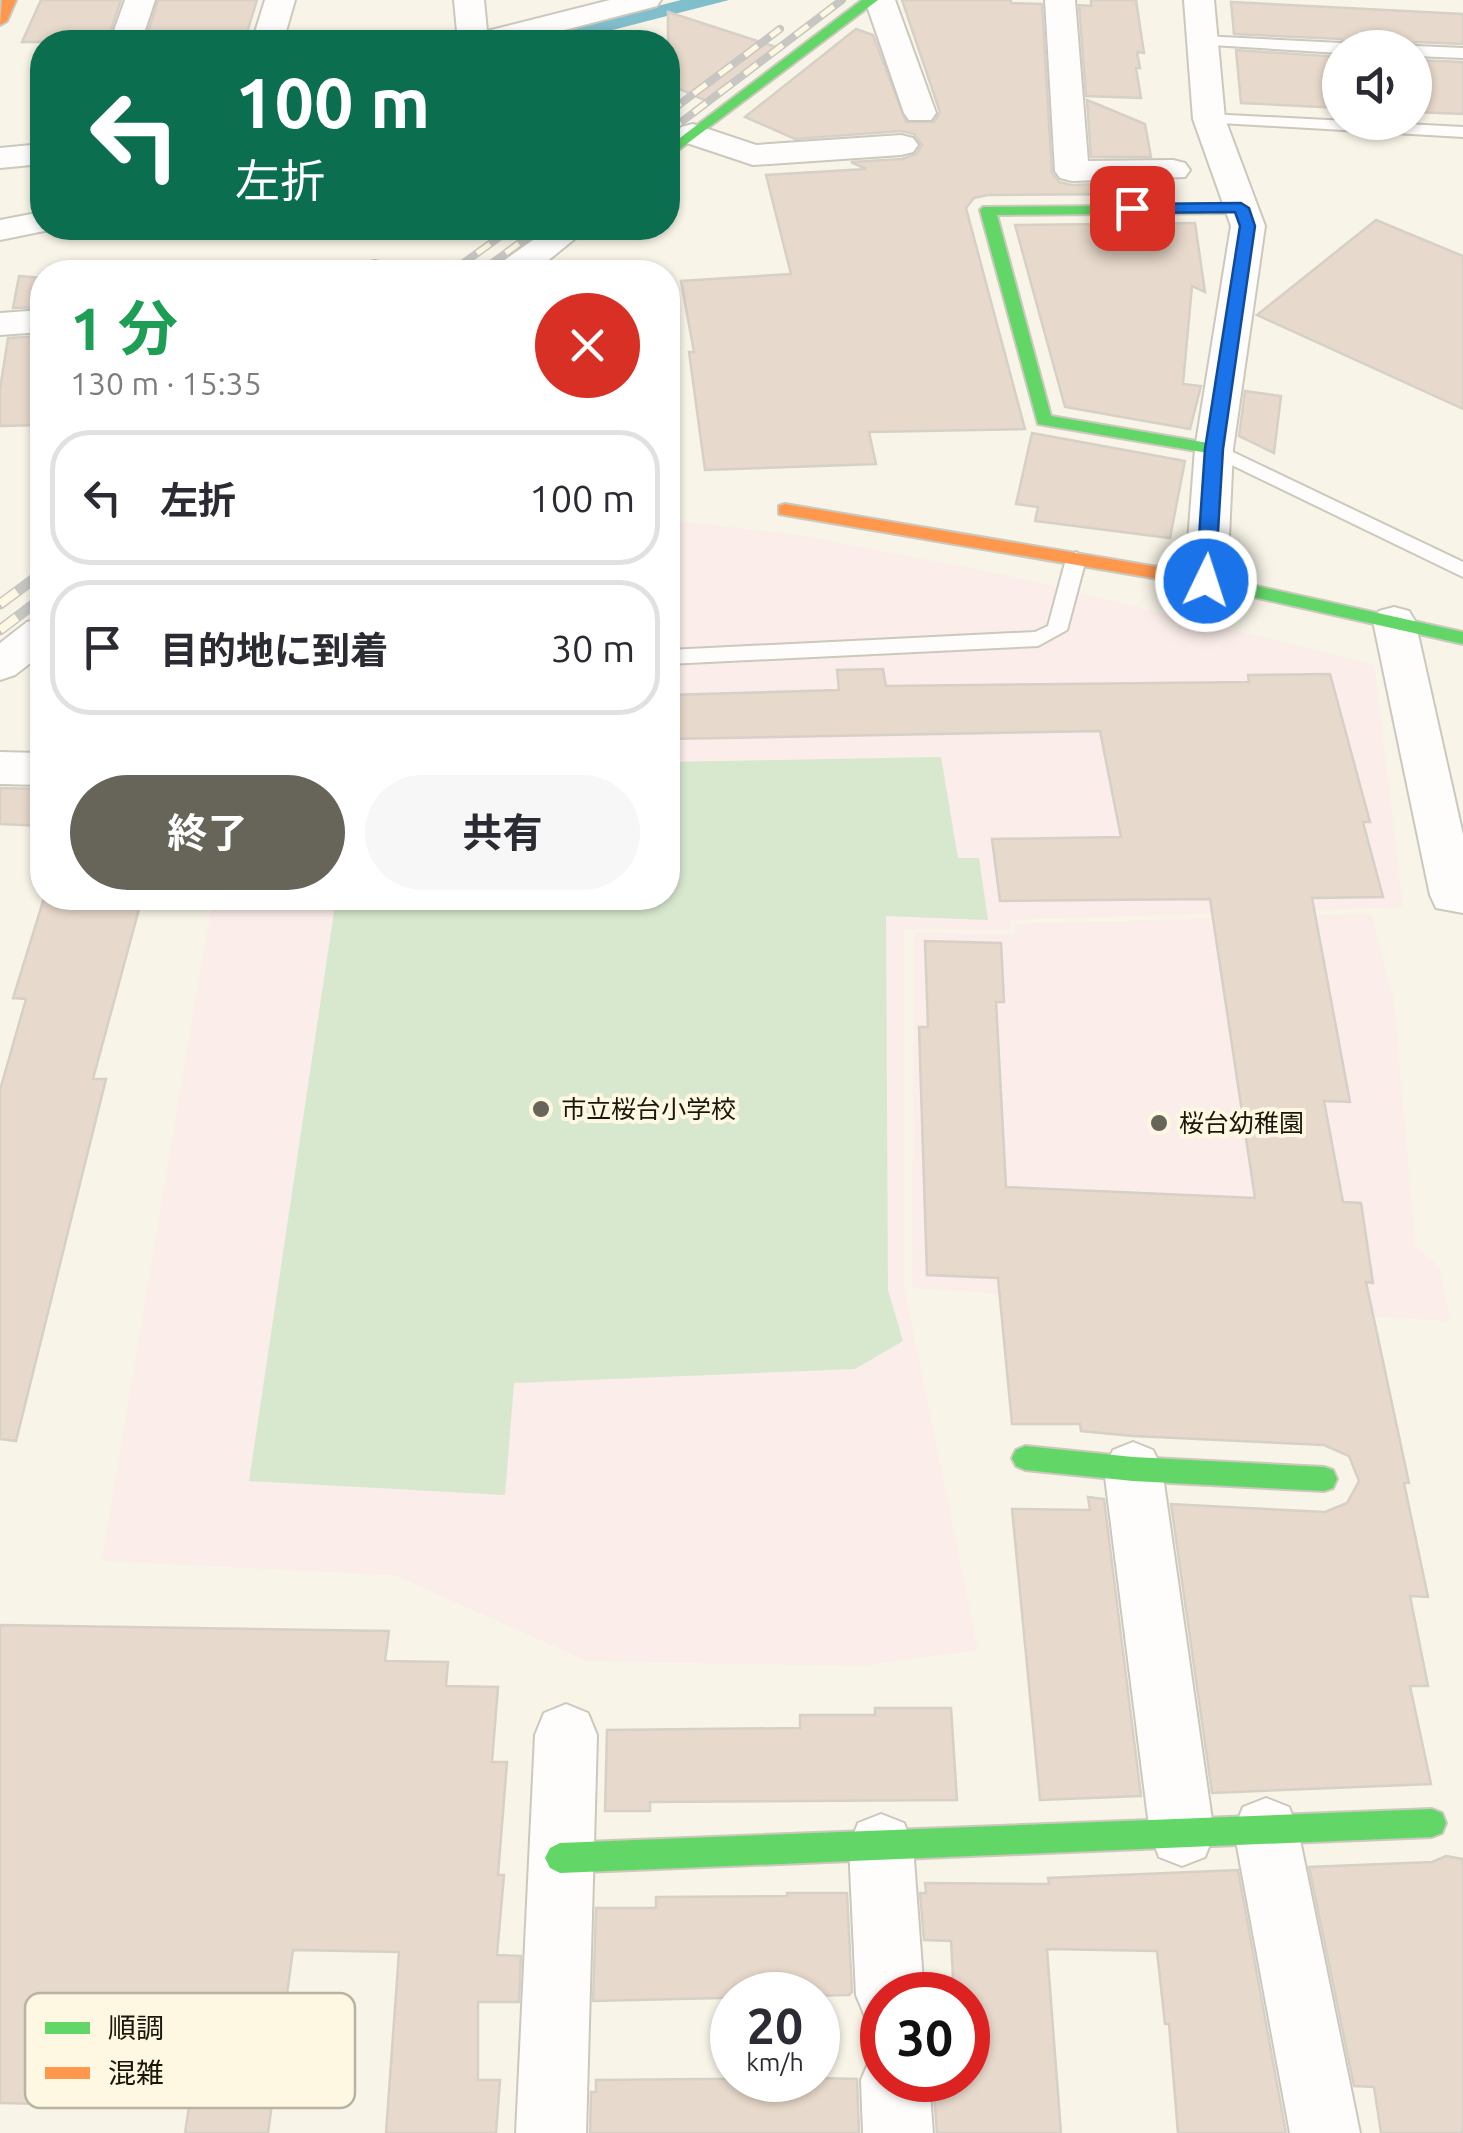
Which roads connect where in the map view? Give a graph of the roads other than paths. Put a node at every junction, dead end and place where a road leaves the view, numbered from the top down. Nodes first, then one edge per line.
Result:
1 (9, 0) edge
2 (140, 0) edge
3 (280, 0) edge
4 (468, 0) edge
5 (871, 0) edge
6 (880, 0) edge
7 (1060, 0) edge
8 (1199, 0) edge
9 (632, 2) edge
10 (0, 21) edge
11 (130, 30) edge
12 (271, 30) edge
13 (472, 30) edge
14 (528, 30) edge
15 (1202, 41) junction
16 (1322, 47) edge
17 (1432, 52) edge
18 (1463, 53) edge
19 (920, 113) dead end
20 (1208, 120) junction
21 (1463, 132) edge
22 (680, 144) edge
23 (901, 144) dead end
24 (30, 155) edge
25 (0, 158) edge
26 (1173, 170) dead end
27 (1241, 208) junction
28 (30, 224) edge
29 (0, 230) edge
30 (555, 240) edge
31 (528, 260) edge
32 (30, 322) edge
33 (0, 324) edge
34 (1214, 449) junction
35 (785, 510) dead end
36 (1076, 559) junction
37 (1463, 570) edge
38 (1206, 581) junction
39 (1394, 621) junction
40 (1463, 638) edge
41 (30, 642) edge
42 (680, 656) edge
43 (0, 666) edge
44 (0, 768) edge
45 (30, 769) edge
46 (1463, 895) edge
47 (1025, 1458) dead end
48 (1134, 1469) junction
49 (1324, 1478) dead end
50 (566, 1735) dead end
51 (1432, 1823) dead end
52 (1266, 1830) junction
53 (1182, 1834) junction
54 (881, 1846) junction
55 (560, 1858) junction
56 (889, 1972) edge
57 (896, 2102) edge
58 (550, 2133) edge
59 (898, 2133) edge
60 (1325, 2133) edge

1 - 10 street
2 - 11 street
3 - 12 street
4 - 13 street
5 - 22 street
6 - 19 street
7 - 26 street
8 - 15 street
9 - 14 street
15 - 16 lane
15 - 20 street
17 - 18 lane
20 - 21 lane
20 - 27 street
22 - 23 street
24 - 25 street
27 - 34 street
27 - 34 street
28 - 29 street
30 - 31 street
32 - 33 street
34 - 37 lane
34 - 38 street
35 - 36 street
36 - 38 street
36 - 42 lane
38 - 39 street
39 - 40 street
39 - 46 street
41 - 43 street
44 - 45 street
47 - 48 street
48 - 49 street
48 - 53 street
50 - 55 street
51 - 52 street
52 - 53 street
52 - 60 street
53 - 54 street
54 - 55 street
54 - 56 street
55 - 58 street
57 - 59 street

